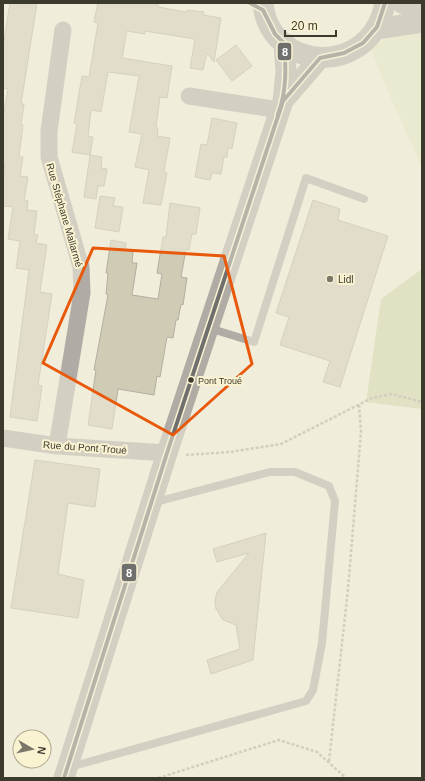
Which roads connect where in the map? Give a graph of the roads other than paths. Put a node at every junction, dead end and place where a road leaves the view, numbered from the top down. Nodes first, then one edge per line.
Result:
1 (386, 3) edge
2 (402, 3) edge
3 (259, 5) edge
4 (422, 12) edge
5 (422, 22) edge
6 (377, 29) junction
7 (63, 30) dead end
8 (284, 43) junction
9 (320, 58) junction
10 (189, 96) dead end
11 (281, 105) junction
12 (364, 199) dead end
13 (208, 328) junction
14 (3, 438) edge
15 (57, 446) junction
16 (168, 453) junction
17 (152, 503) junction
18 (66, 773) edge

1 - 6 street
2 - 4 street
3 - 8 street
5 - 6 street
6 - 9 street
7 - 15 street, Rue Stéphane Mallarmé
8 - 9 street
8 - 11 street
9 - 11 street
10 - 11 street
11 - 13 street
12 - 13 lane
13 - 16 street
14 - 15 street, Rue du Pont Troué
15 - 16 street, Rue du Pont Troué
16 - 17 street
17 - 18 street
17 - 18 lane

